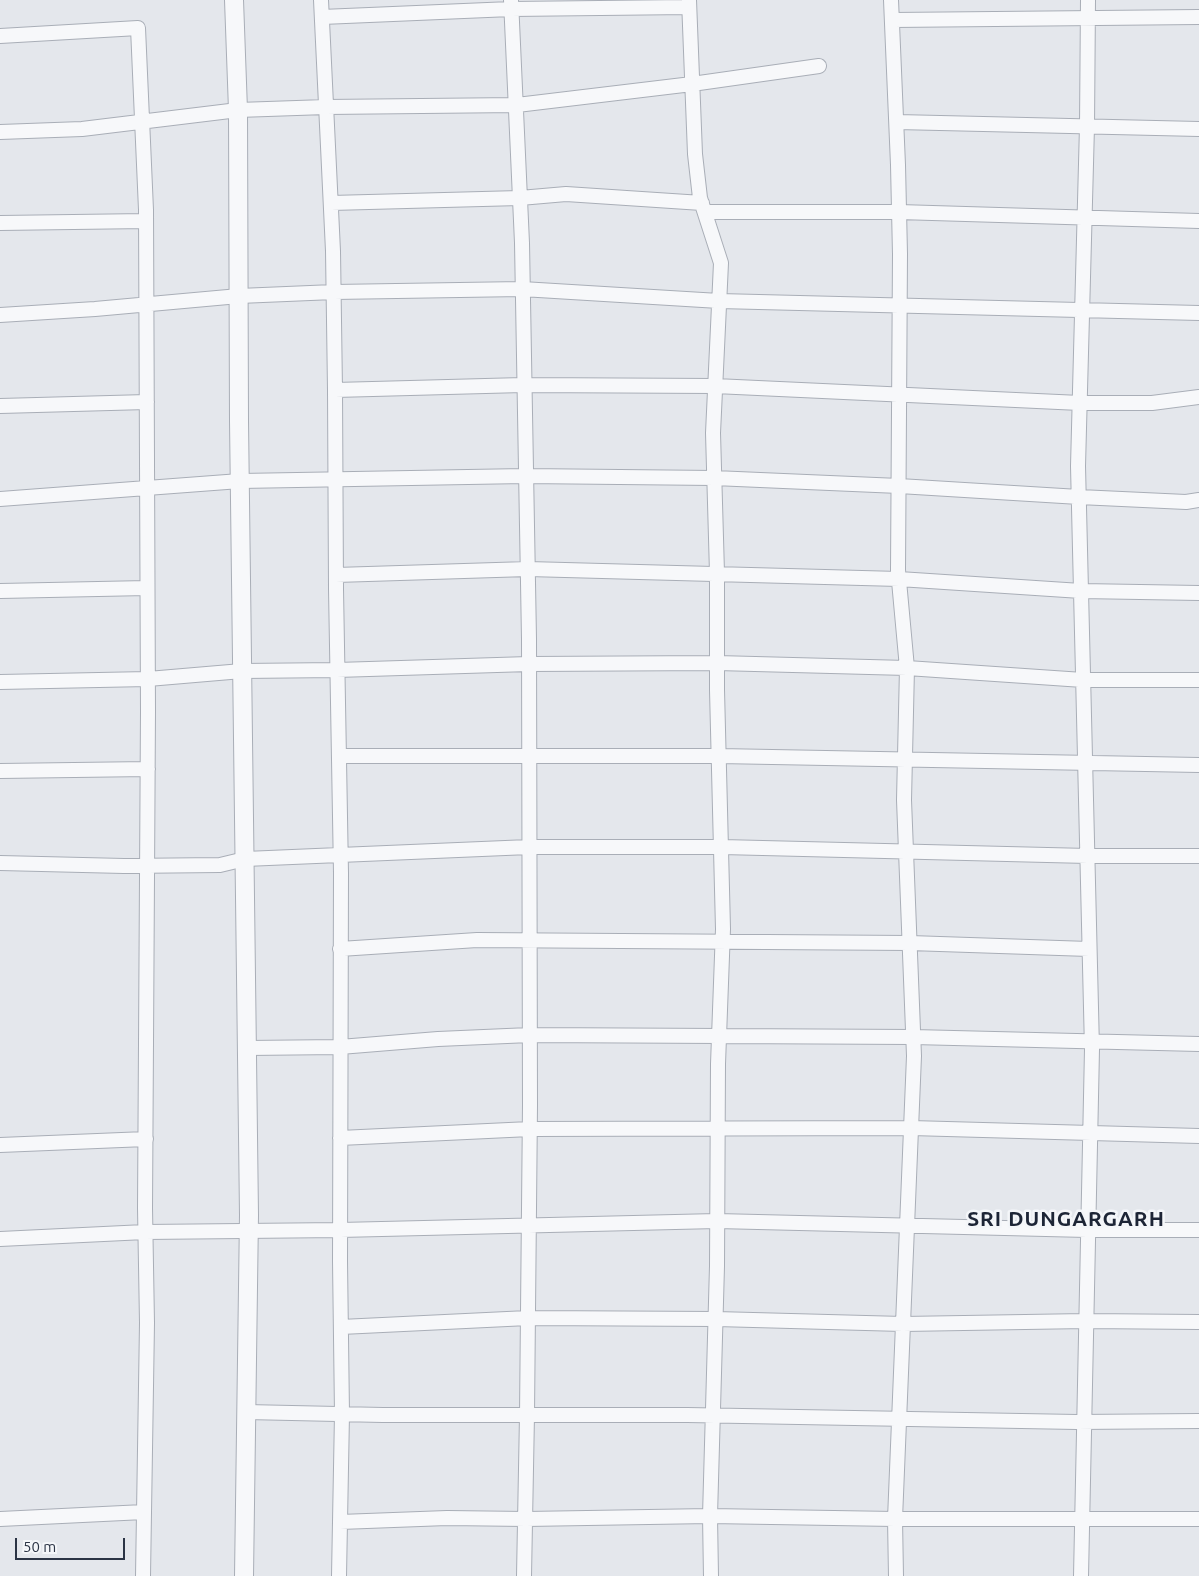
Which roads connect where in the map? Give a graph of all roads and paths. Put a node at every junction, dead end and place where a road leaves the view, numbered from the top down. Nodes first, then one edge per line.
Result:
1 (234, 0) edge
2 (321, 0) edge
3 (891, 0) edge
4 (1088, 0) edge
5 (689, 4) edge
6 (511, 5) edge
7 (322, 17) junction
8 (1199, 17) edge
9 (1088, 18) junction
10 (893, 20) junction
11 (0, 36) edge
12 (819, 66) dead end
13 (692, 84) junction
14 (516, 105) junction
15 (326, 107) junction
16 (238, 110) junction
17 (142, 122) junction
18 (897, 122) junction
19 (1087, 126) junction
20 (1199, 129) edge
21 (0, 132) edge
22 (520, 198) junction
23 (331, 202) junction
24 (704, 207) junction
25 (899, 212) junction
26 (1084, 218) junction
27 (146, 220) junction
28 (1199, 221) edge
29 (0, 223) edge
30 (522, 289) junction
31 (334, 292) junction
32 (239, 296) junction
33 (719, 301) junction
34 (146, 304) junction
35 (900, 305) junction
36 (1081, 310) junction
37 (1199, 313) edge
38 (0, 316) edge
39 (523, 385) junction
40 (715, 386) junction
41 (335, 390) junction
42 (900, 395) junction
43 (1199, 397) edge
44 (147, 402) junction
45 (1080, 403) junction
46 (0, 406) edge
47 (526, 476) junction
48 (714, 478) junction
49 (336, 479) junction
50 (240, 481) junction
51 (899, 486) junction
52 (147, 488) junction
53 (1079, 497) junction
54 (0, 499) edge
55 (1199, 500) edge
56 (528, 569) junction
57 (717, 573) junction
58 (336, 575) junction
59 (899, 579) junction
60 (148, 588) junction
61 (0, 591) edge
62 (1081, 591) junction
63 (1199, 593) edge
64 (717, 663) junction
65 (529, 664) junction
66 (907, 668) junction
67 (337, 670) junction
68 (242, 671) junction
69 (148, 679) junction
70 (1083, 680) junction
71 (1199, 680) edge
72 (0, 682) edge
73 (339, 756) junction
74 (529, 756) junction
75 (719, 756) junction
76 (905, 761) junction
77 (1085, 763) junction
78 (1199, 765) edge
79 (148, 769) junction
80 (0, 771) edge
81 (722, 847) junction
82 (529, 848) junction
83 (906, 851) junction
84 (340, 854) junction
85 (1088, 856) junction
86 (1199, 856) edge
87 (245, 859) junction
88 (0, 863) edge
89 (146, 866) junction
90 (529, 941) junction
91 (723, 941) junction
92 (910, 943) junction
93 (340, 949) junction
94 (1089, 949) junction
95 (530, 1035) junction
96 (719, 1036) junction
97 (913, 1037) junction
98 (1091, 1042) junction
99 (1199, 1044) edge
100 (340, 1047) junction
101 (247, 1048) junction
102 (911, 1128) junction
103 (530, 1129) junction
104 (718, 1129) junction
105 (1090, 1132) junction
106 (1199, 1136) edge
107 (340, 1138) junction
108 (146, 1139) junction
109 (0, 1145) edge
110 (717, 1221) junction
111 (529, 1226) junction
112 (907, 1226) junction
113 (249, 1230) junction
114 (340, 1230) junction
115 (1087, 1230) junction
116 (1199, 1230) edge
117 (145, 1232) junction
118 (0, 1239) edge
119 (528, 1318) junction
120 (716, 1319) junction
121 (1086, 1321) junction
122 (1199, 1322) edge
123 (903, 1324) junction
124 (341, 1327) junction
125 (246, 1412) junction
126 (342, 1414) junction
127 (527, 1415) junction
128 (713, 1415) junction
129 (899, 1419) junction
130 (1199, 1421) edge
131 (1084, 1422) junction
132 (144, 1512) junction
133 (710, 1516) junction
134 (0, 1519) edge
135 (526, 1519) junction
136 (895, 1519) junction
137 (1082, 1519) junction
138 (1199, 1519) edge
139 (340, 1522) junction
140 (143, 1576) edge
141 (244, 1576) edge
142 (339, 1576) edge
143 (524, 1576) edge
144 (711, 1576) edge
145 (896, 1576) edge
146 (1081, 1576) edge

1 - 16 street
2 - 7 street
3 - 10 street
4 - 9 street
5 - 6 street
5 - 13 street
6 - 7 street
6 - 14 street
7 - 15 street
8 - 9 street
9 - 10 street
9 - 19 street
10 - 18 street
11 - 17 street
12 - 13 street
13 - 14 street
13 - 24 street
14 - 15 street
14 - 22 street
15 - 16 street
15 - 23 street
16 - 17 street
16 - 32 street
17 - 21 street
17 - 27 street
18 - 19 street
18 - 25 street
19 - 20 street
19 - 26 street
22 - 23 street
22 - 24 street
22 - 30 street
23 - 31 street
24 - 25 street
24 - 33 street
25 - 26 street
25 - 35 street
26 - 28 street
26 - 36 street
27 - 29 street
27 - 34 street
30 - 31 street
30 - 33 street
30 - 39 street
31 - 32 street
31 - 41 street
32 - 34 street
32 - 50 street
33 - 35 street
33 - 40 street
34 - 38 street
34 - 44 street
35 - 36 street
35 - 42 street
36 - 37 street
36 - 45 street
39 - 40 street
39 - 41 street
39 - 47 street
40 - 42 street
40 - 48 street
41 - 49 street
42 - 45 street
42 - 51 street
43 - 45 street
44 - 46 street
44 - 52 street
45 - 53 street
47 - 48 street
47 - 49 street
47 - 56 street
48 - 51 street
48 - 57 street
49 - 50 street
49 - 58 street
50 - 52 street
50 - 68 street
51 - 53 street
51 - 59 street
52 - 54 street
52 - 60 street
53 - 55 street
53 - 62 street
56 - 57 street
56 - 58 street
56 - 65 street
57 - 59 street
57 - 64 street
58 - 67 street
59 - 62 street
59 - 66 street
60 - 61 street
60 - 69 street
62 - 63 street
62 - 70 street
64 - 65 street
64 - 66 street
64 - 75 street
65 - 67 street
65 - 74 street
66 - 70 street
66 - 76 street
67 - 68 street
67 - 73 street
68 - 69 street
68 - 87 street
69 - 72 street
69 - 79 street
70 - 71 street
70 - 77 street
73 - 74 street
73 - 84 street
74 - 75 street
74 - 82 street
75 - 76 street
75 - 81 street
76 - 77 street
76 - 83 street
77 - 78 street
77 - 85 street
79 - 80 street
79 - 89 street
81 - 82 street
81 - 83 street
81 - 91 street
82 - 84 street
82 - 90 street
83 - 85 street
83 - 92 street
84 - 87 street
84 - 93 street
85 - 86 street
85 - 94 street
87 - 89 street
87 - 101 street
88 - 89 street
89 - 108 street
90 - 91 street
90 - 93 street
90 - 95 street
91 - 92 street
91 - 96 street
92 - 94 street
92 - 97 street
93 - 100 street
94 - 98 street
95 - 96 street
95 - 100 street
95 - 103 street
96 - 97 street
96 - 104 street
97 - 98 street
97 - 102 street
98 - 99 street
98 - 105 street
100 - 101 street
100 - 107 street
101 - 113 street
102 - 104 street
102 - 105 street
102 - 112 street
103 - 104 street
103 - 107 street
103 - 111 street
104 - 110 street
105 - 106 street
105 - 115 street
107 - 114 street
108 - 109 street
108 - 117 street
110 - 111 street
110 - 112 street
110 - 120 street
111 - 114 street
111 - 119 street
112 - 115 street
112 - 123 street
113 - 114 street
113 - 117 street
113 - 125 street
114 - 124 street
115 - 116 street
115 - 121 street
117 - 118 street
117 - 132 street
119 - 120 street
119 - 124 street
119 - 127 street
120 - 123 street
120 - 128 street
121 - 122 street
121 - 123 street
121 - 131 street
123 - 129 street
124 - 126 street
125 - 126 street
125 - 141 street
126 - 127 street
126 - 139 street
127 - 128 street
127 - 135 street
128 - 129 street
128 - 133 street
129 - 131 street
129 - 136 street
130 - 131 street
131 - 137 street
132 - 134 street
132 - 140 street
133 - 135 street
133 - 136 street
133 - 144 street
135 - 139 street
135 - 143 street
136 - 137 street
136 - 145 street
137 - 138 street
137 - 146 street
139 - 142 street

